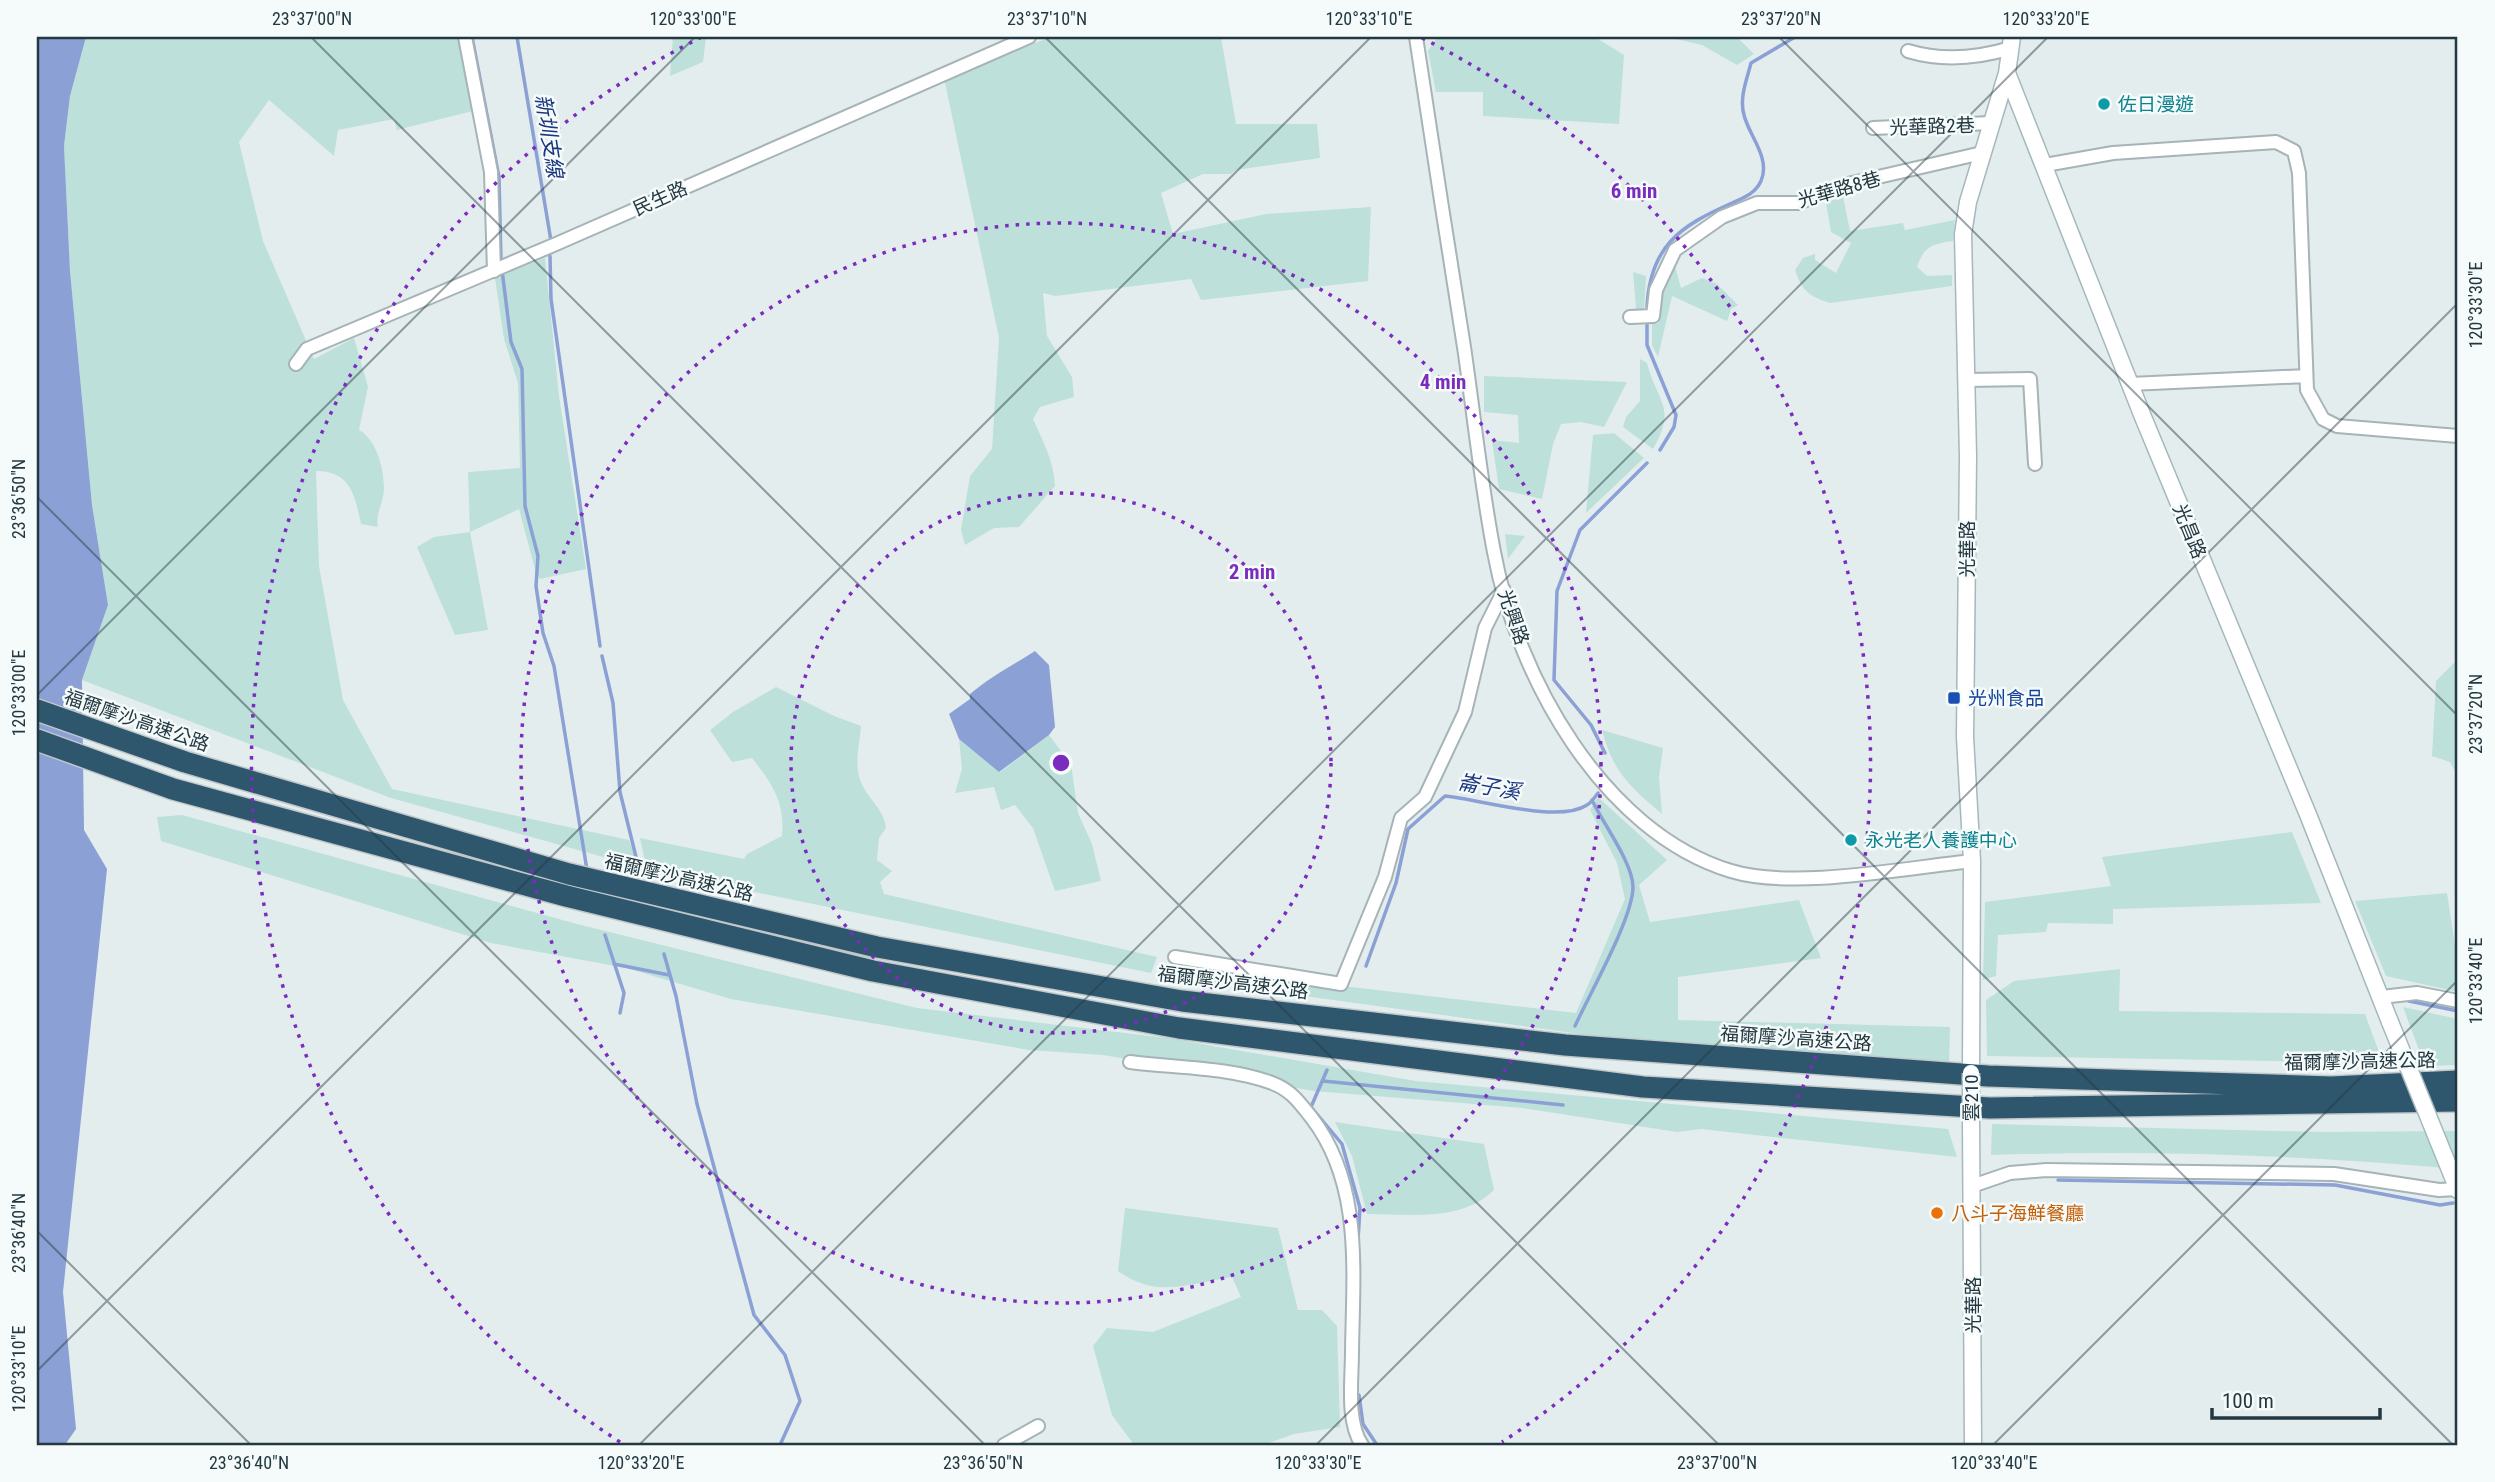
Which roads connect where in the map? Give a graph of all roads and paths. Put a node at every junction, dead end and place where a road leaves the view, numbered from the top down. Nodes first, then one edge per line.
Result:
1 (465, 37) edge
2 (1028, 37) edge
3 (1416, 37) edge
4 (2011, 42) edge
5 (1908, 51) dead end
6 (2007, 73) junction
7 (1991, 123) junction
8 (1873, 128) dead end
9 (1982, 153) junction
10 (2045, 166) junction
11 (494, 271) junction
12 (1630, 317) dead end
13 (296, 364) dead end
14 (2306, 376) junction
15 (1966, 380) junction
16 (2130, 384) junction
17 (2458, 436) edge
18 (2035, 464) dead end
19 (1504, 590) junction
20 (37, 710) edge
21 (37, 740) edge
22 (1972, 861) junction
23 (1175, 957) dead end
24 (2381, 997) junction
25 (2458, 1001) edge
26 (1971, 1031) joint
27 (1130, 1062) dead end
28 (2458, 1082) edge
29 (2458, 1101) edge
30 (1972, 1164) joint
31 (1972, 1186) junction
32 (2457, 1186) edge
33 (1038, 1426) dead end
34 (1004, 1445) edge
35 (1362, 1445) edge
36 (1973, 1445) edge

1 - 11 street
2 - 11 street, 民生路
3 - 19 street, 光興路
4 - 5 street
4 - 6 street, 雲210
6 - 7 street, 光華路 / 雲210
6 - 10 street, 光昌路
7 - 8 street, 光華路2巷
7 - 9 street, 光華路 / 雲210
9 - 12 street, 光華路8巷
9 - 15 street, 光華路 / 雲210
10 - 14 street
10 - 16 street, 光昌路
11 - 13 street, 民生路
14 - 16 street
14 - 17 street
15 - 18 street
15 - 22 street, 光華路 / 雲210
16 - 24 street, 光昌路
19 - 22 street, 光興路
19 - 23 street
20 - 28 highway, 福爾摩沙高速公路
21 - 29 highway
22 - 26 street, 光華路 / 雲210
24 - 25 street
24 - 32 street, 光昌路, bridge
26 - 30 street, 雲210 / 雲210, bridge
27 - 35 street
30 - 31 street, 光華路 / 雲210
31 - 32 street
31 - 36 street, 光華路 / 雲210
33 - 34 street

